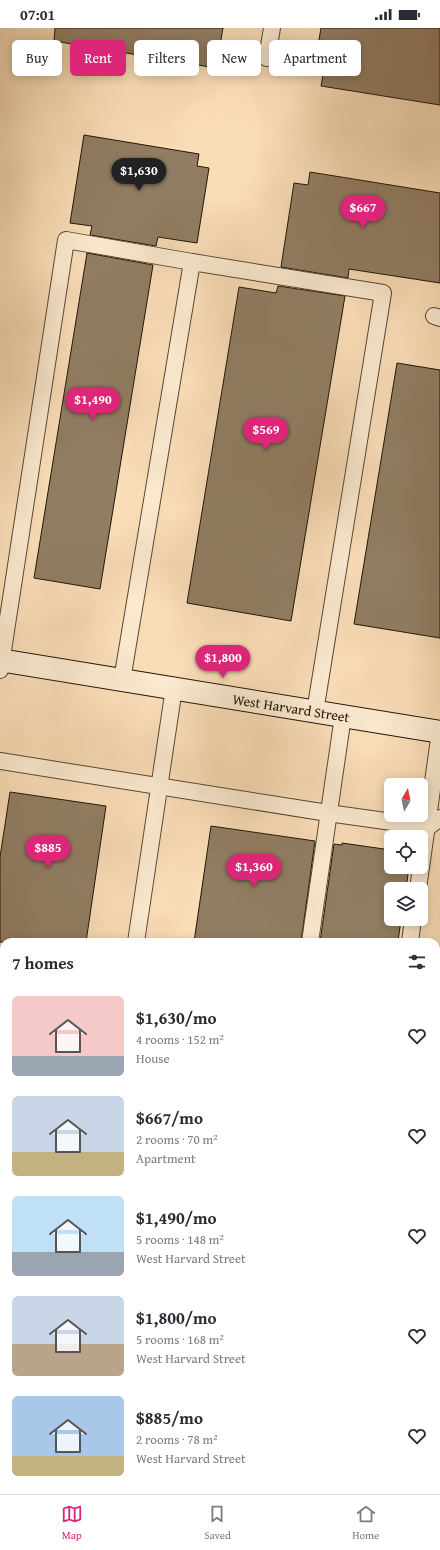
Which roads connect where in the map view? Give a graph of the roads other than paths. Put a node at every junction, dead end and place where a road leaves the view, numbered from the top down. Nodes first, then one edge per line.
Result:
1 (272, 28) edge
2 (267, 58) dead end
3 (192, 262) junction
4 (0, 663) edge
5 (122, 680) junction
6 (174, 688) junction
7 (315, 712) junction
8 (343, 716) junction
9 (440, 732) edge
10 (0, 761) edge
11 (159, 786) junction
12 (328, 813) junction
13 (434, 822) edge
14 (420, 882) edge
15 (412, 926) edge
16 (137, 938) edge
17 (311, 938) edge
18 (411, 938) edge

1 - 2 lane
3 - 4 lane
3 - 5 lane
3 - 7 lane
4 - 5 street, West Harvard Street
5 - 6 street, West Harvard Street
6 - 7 street, West Harvard Street
6 - 11 lane
7 - 8 street, West Harvard Street
8 - 9 street, West Harvard Street
8 - 12 lane
9 - 13 lane
10 - 11 lane
11 - 12 lane
11 - 16 lane
12 - 13 lane
12 - 17 lane
13 - 14 lane
15 - 18 lane

